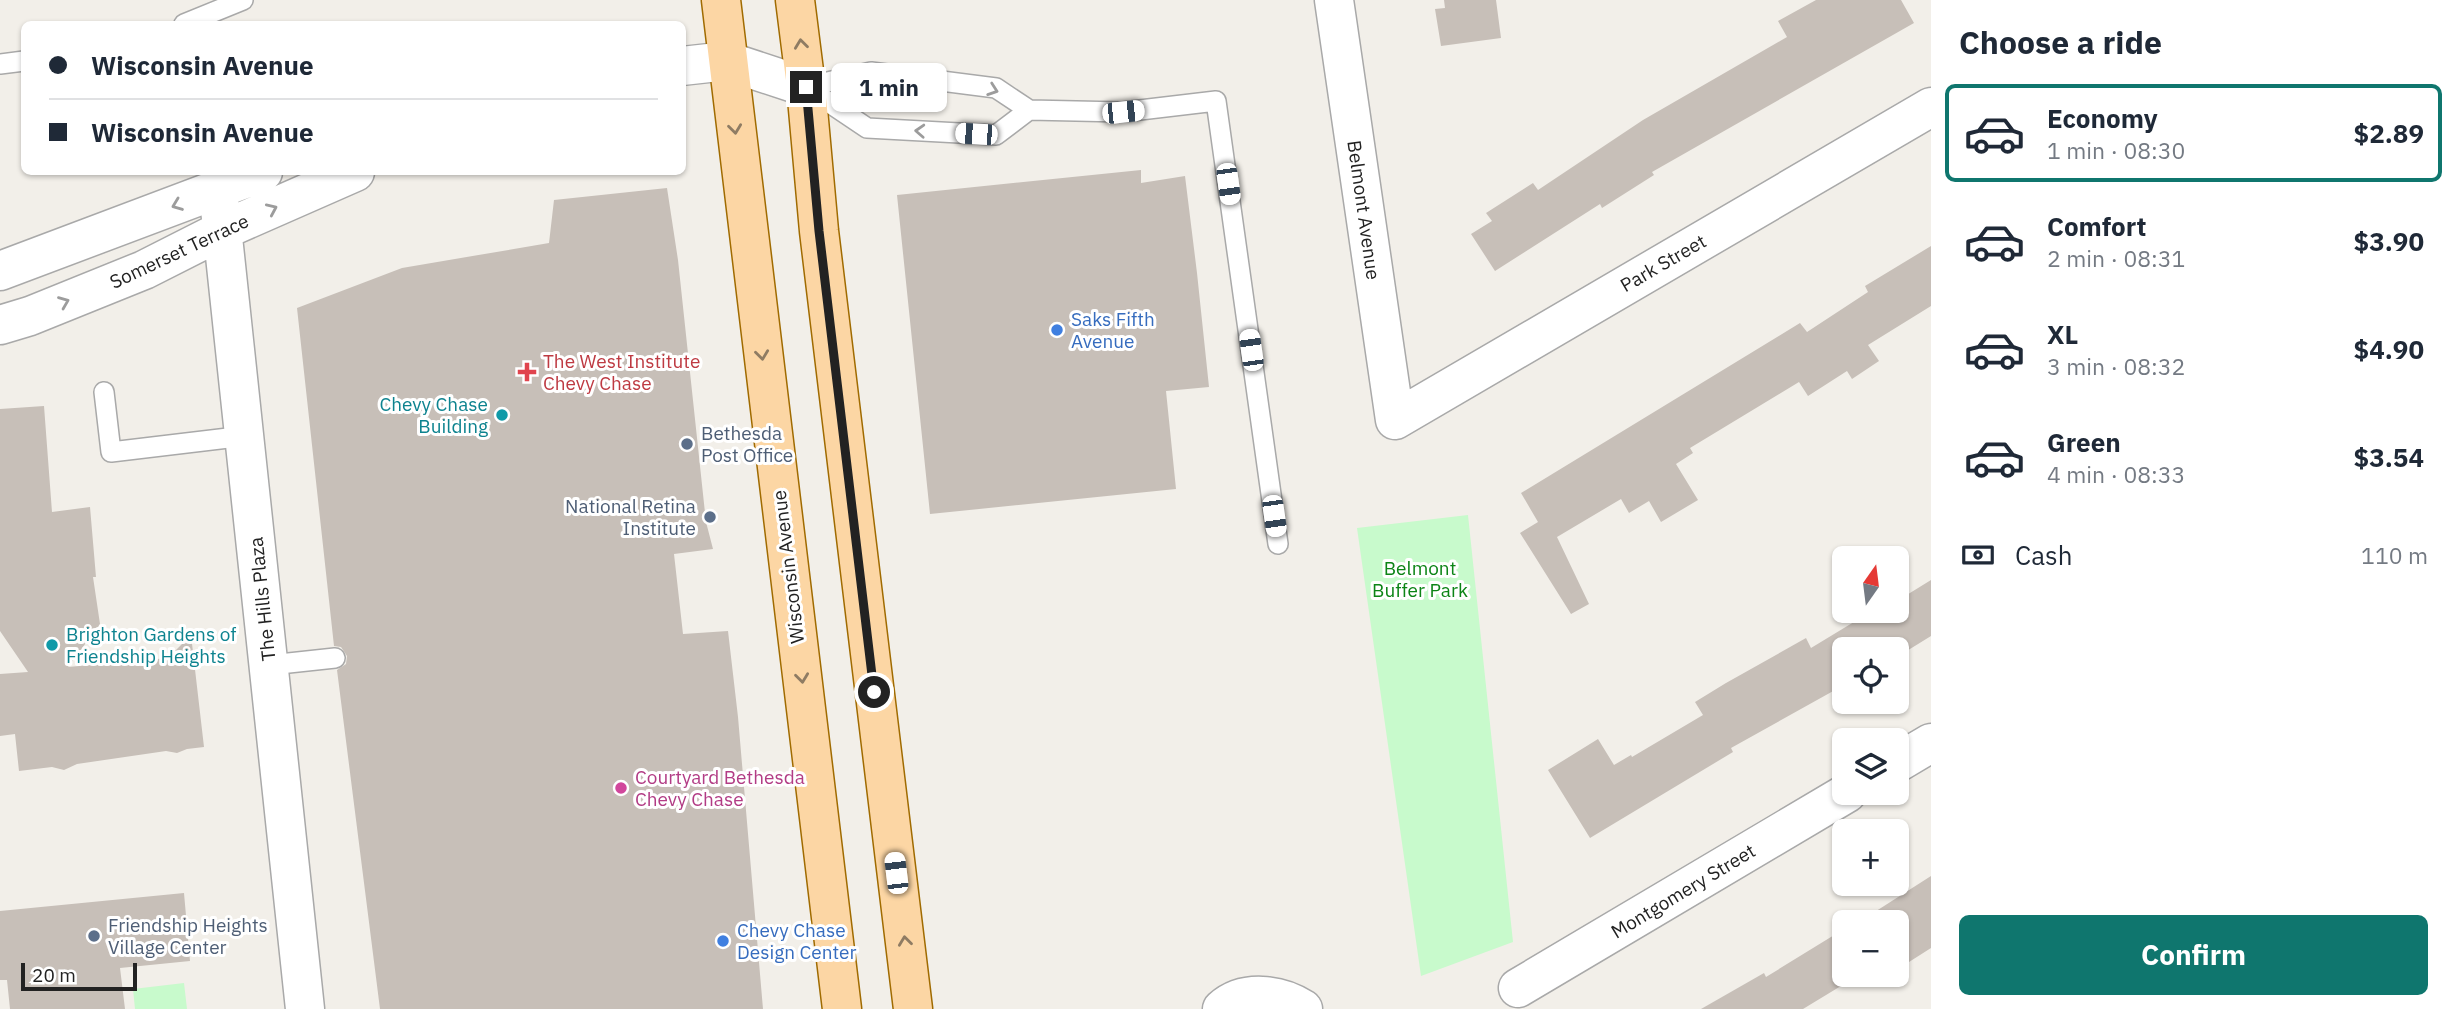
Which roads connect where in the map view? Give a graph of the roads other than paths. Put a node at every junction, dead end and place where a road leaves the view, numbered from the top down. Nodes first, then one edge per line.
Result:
1 (243, 0) edge
2 (721, 0) edge
3 (795, 0) edge
4 (1334, 0) edge
5 (207, 7) edge
6 (188, 21) edge
7 (21, 61) edge
8 (727, 61) junction
9 (0, 64) edge
10 (686, 66) edge
11 (806, 87) junction
12 (1931, 107) edge
13 (1029, 110) junction
14 (256, 175) edge
15 (348, 175) edge
16 (218, 190) junction
17 (223, 230) junction
18 (0, 271) edge
19 (0, 325) edge
20 (104, 392) dead end
21 (1395, 420) joint
22 (245, 436) junction
23 (1278, 544) dead end
24 (335, 658) dead end
25 (270, 665) junction
26 (1931, 743) edge
27 (1909, 756) edge
28 (1832, 802) edge
29 (1518, 989) dead end
30 (305, 1009) edge
31 (842, 1009) edge
32 (914, 1009) edge
33 (1223, 1009) edge
34 (1303, 1009) edge

1 - 5 lane
2 - 8 main road, Wisconsin Avenue
11 -> 3 main road
4 - 21 street, Belmont Avenue
5 - 6 lane
7 - 9 lane
8 - 10 street
8 - 11 street
8 -> 31 main road, Wisconsin Avenue
11 -> 13 lane
13 -> 11 lane
32 -> 11 main road
12 - 21 street, Park Street
13 - 23 lane
14 - 16 street, Somerset Terrace
17 -> 15 street, Somerset Terrace
16 - 17 street, The Hills Plaza
16 -> 18 street, Somerset Terrace
19 -> 17 street, Somerset Terrace
17 - 22 street, The Hills Plaza
20 - 22 lane
22 - 25 street, The Hills Plaza
24 - 25 lane
25 - 30 street, The Hills Plaza
26 - 27 street
28 - 29 street, Montgomery Street
33 - 34 street

